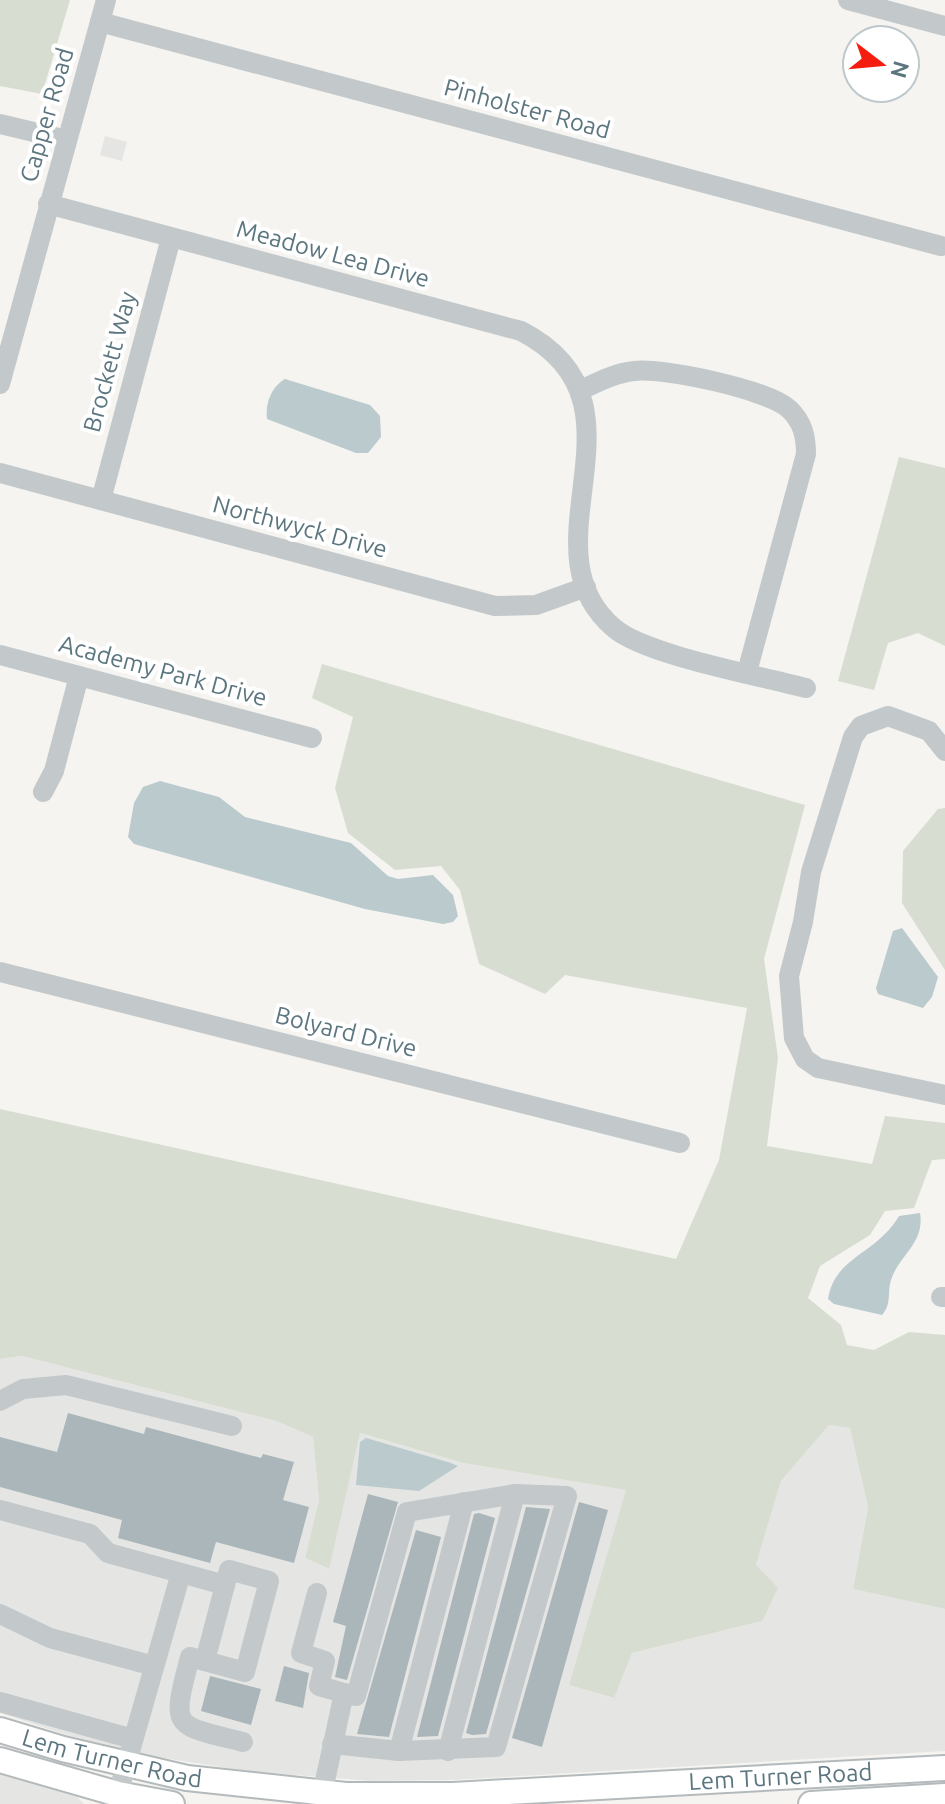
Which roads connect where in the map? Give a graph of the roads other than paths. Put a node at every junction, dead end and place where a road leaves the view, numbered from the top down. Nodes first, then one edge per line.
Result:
1 (106, 0) edge
2 (848, 0) edge
3 (100, 22) junction
4 (945, 26) edge
5 (0, 124) edge
6 (67, 140) junction
7 (48, 204) junction
8 (171, 238) junction
9 (941, 246) dead end
10 (0, 384) edge
11 (581, 390) junction
12 (0, 473) edge
13 (101, 500) junction
14 (586, 587) junction
15 (0, 655) edge
16 (747, 672) junction
17 (79, 676) junction
18 (806, 688) dead end
19 (312, 738) dead end
20 (945, 751) edge
21 (43, 792) dead end
22 (0, 972) edge
23 (945, 1095) edge
24 (680, 1143) dead end
25 (0, 1401) edge
26 (232, 1426) dead end
27 (515, 1494) junction
28 (464, 1502) junction
29 (0, 1510) edge
30 (181, 1573) junction
31 (225, 1585) junction
32 (317, 1593) dead end
33 (0, 1614) edge
34 (156, 1658) junction
35 (198, 1659) junction
36 (344, 1693) junction
37 (0, 1702) edge
38 (30, 1712) junction
39 (11, 1734) edge
40 (133, 1739) junction
41 (243, 1742) dead end
42 (332, 1744) junction
43 (399, 1751) junction
44 (448, 1751) junction
45 (0, 1760) edge
46 (126, 1765) junction
47 (945, 1768) edge
48 (945, 1796) edge
49 (321, 1798) edge
50 (510, 1798) edge
51 (116, 1799) edge
52 (172, 1804) edge
53 (811, 1804) edge
54 (823, 1804) edge

1 - 3 street, Capper Road
2 - 4 street
3 - 6 street, Capper Road
3 - 9 street, Pinholster Road
5 - 6 street
6 - 7 street, Capper Road
7 - 8 street, Meadow Lea Drive
7 - 10 street, Capper Road
8 - 11 street, Meadow Lea Drive
8 - 13 street, Brockett Way
11 - 14 street
11 - 16 street
12 - 13 street, Northwyck Drive
13 - 14 street, Northwyck Drive
14 - 16 street
15 - 17 street, Academy Park Drive
16 - 18 street
17 - 19 street, Academy Park Drive
17 - 21 street
20 - 23 street
22 - 24 street, Bolyard Drive
25 - 26 street
27 - 28 street
27 - 44 street
27 - 44 street
28 - 36 street
28 - 43 street
29 - 30 street
30 - 31 street
30 - 34 street
31 - 35 street
31 - 35 street
32 - 36 street
33 - 34 street
34 - 35 street
34 - 40 street
35 - 41 street
36 - 42 street
37 - 38 street
38 - 39 street
38 - 40 street
39 - 46 main road, Lem Turner Road
40 - 46 street
42 - 43 street
42 - 49 street
43 - 44 street
45 - 51 main road, Lem Turner Road
46 - 49 main road, Lem Turner Road
46 - 51 street
47 - 50 main road, Lem Turner Road
48 - 54 main road, Lem Turner Road
49 - 50 main road, Lem Turner Road
51 - 52 main road, Lem Turner Road
53 - 54 main road, Lem Turner Road

